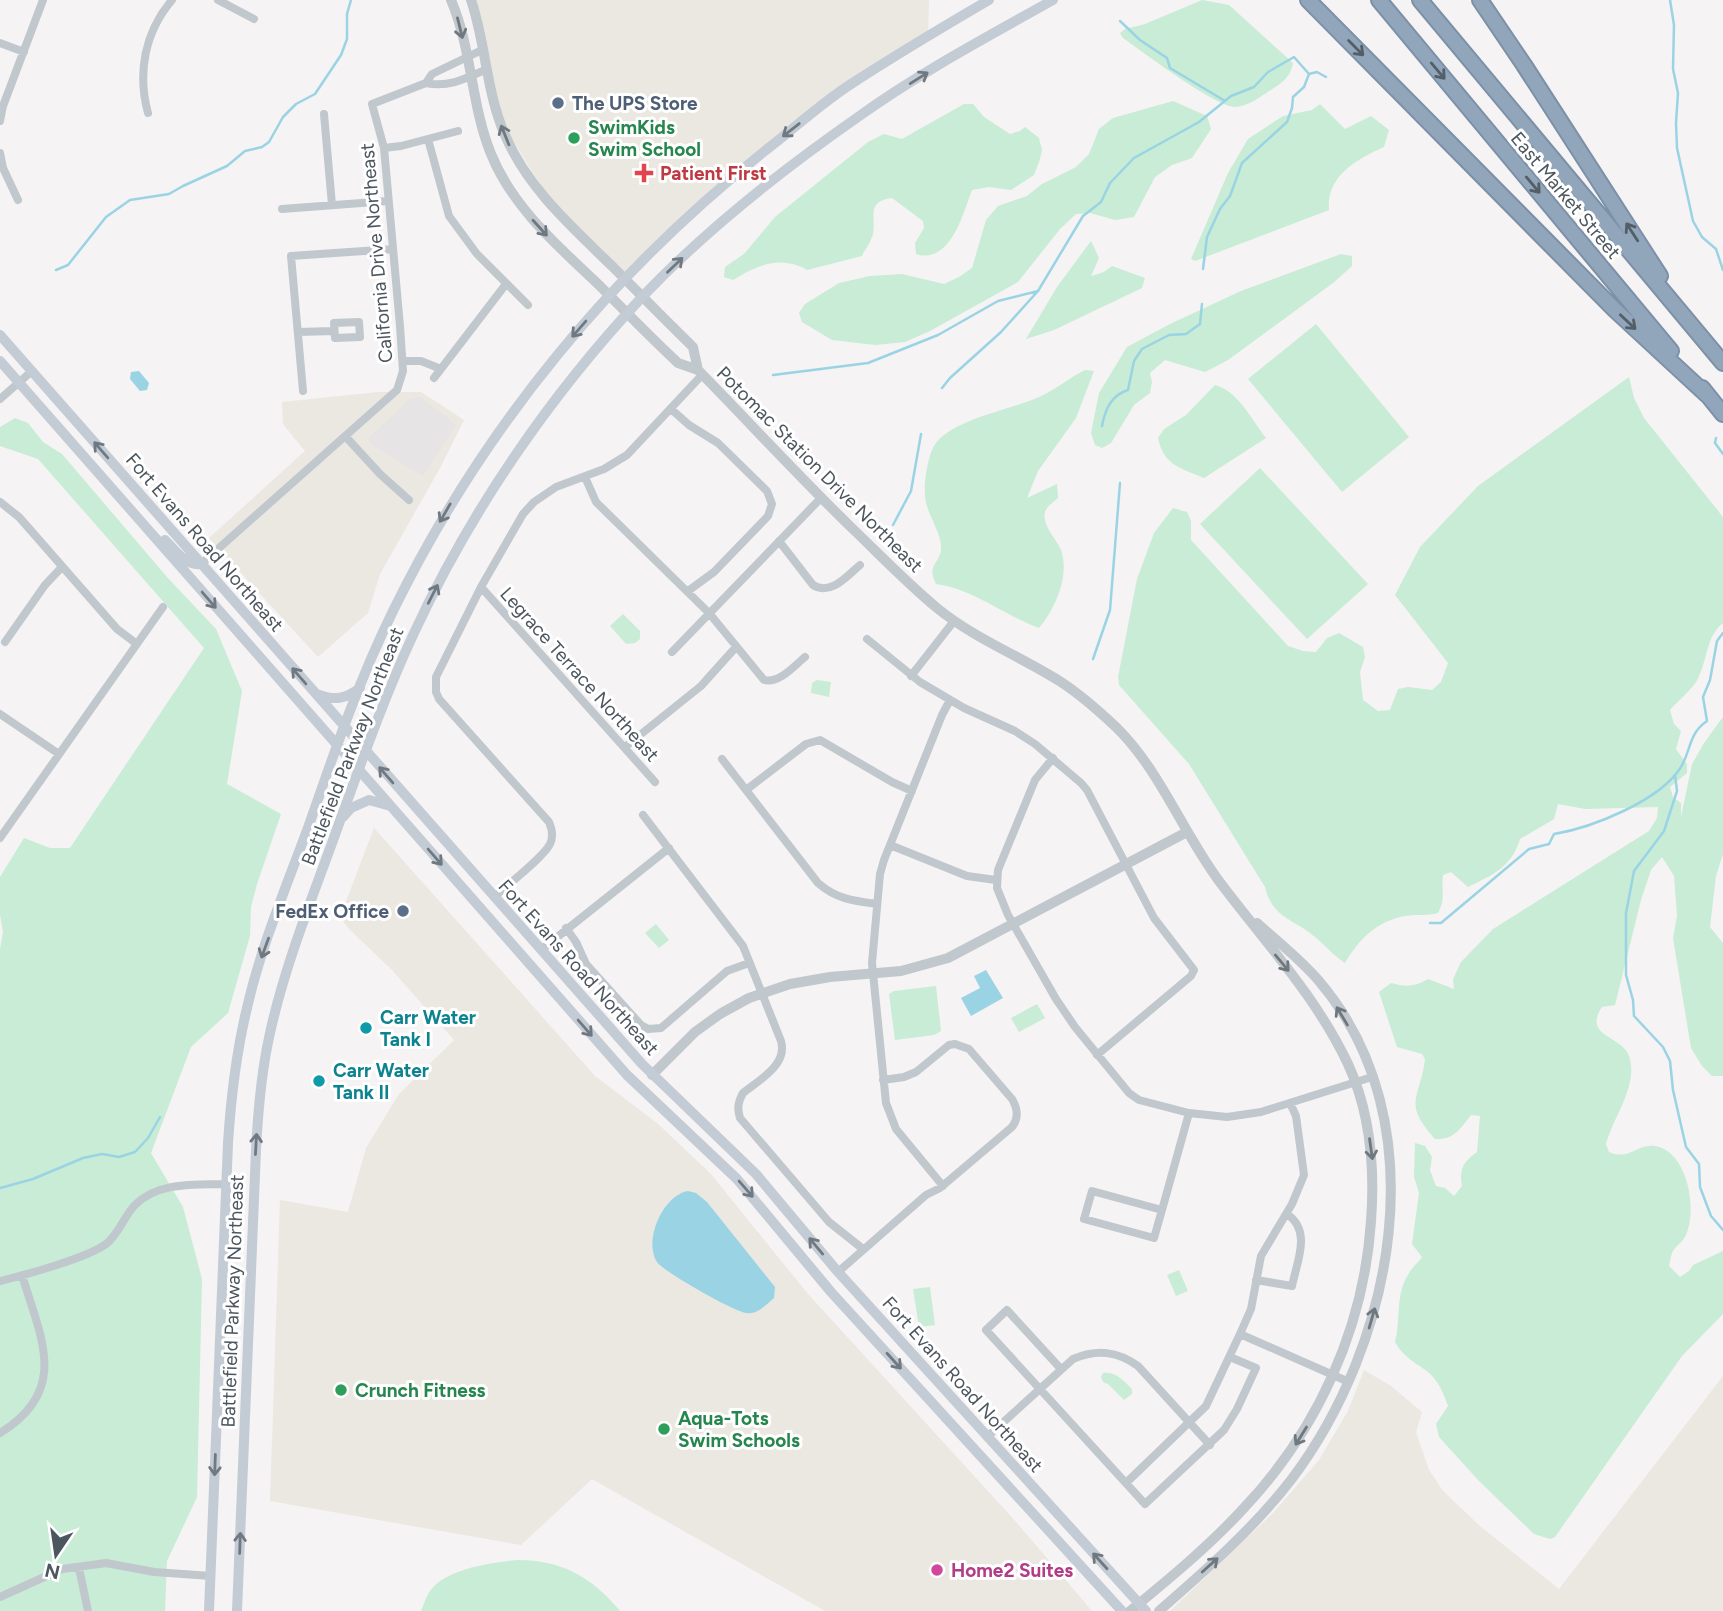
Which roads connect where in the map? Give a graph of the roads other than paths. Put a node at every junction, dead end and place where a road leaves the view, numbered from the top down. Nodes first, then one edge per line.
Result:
1 (43, 0) edge
2 (172, 0) edge
3 (218, 0) edge
4 (451, 0) edge
5 (471, 0) edge
6 (989, 0) edge
7 (1052, 0) edge
8 (1308, 0) edge
9 (1379, 0) edge
10 (1420, 0) edge
11 (1480, 0) edge
12 (254, 19) dead end
13 (0, 43) edge
14 (484, 48) junction
15 (24, 52) junction
16 (466, 56) junction
17 (487, 69) junction
18 (470, 76) junction
19 (426, 83) junction
20 (148, 113) dead end
21 (324, 114) dead end
22 (0, 121) edge
23 (457, 131) dead end
24 (428, 139) junction
25 (384, 148) junction
26 (0, 153) edge
27 (18, 200) dead end
28 (388, 201) junction
29 (332, 205) junction
30 (282, 209) dead end
31 (393, 249) junction
32 (624, 279) junction
33 (506, 284) junction
34 (609, 295) junction
35 (643, 296) junction
36 (528, 305) dead end
37 (628, 314) junction
38 (1695, 330) junction
39 (334, 331) dead end
40 (298, 332) junction
41 (0, 335) edge
42 (0, 361) edge
43 (403, 362) junction
44 (1723, 363) edge
45 (441, 369) junction
46 (32, 371) junction
47 (700, 372) junction
48 (434, 378) dead end
49 (19, 383) junction
50 (303, 391) dead end
51 (1707, 395) junction
52 (0, 399) edge
53 (671, 409) junction
54 (1723, 414) edge
55 (346, 437) junction
56 (585, 477) junction
57 (820, 499) junction
58 (409, 500) dead end
59 (0, 502) edge
60 (126, 505) junction
61 (779, 541) junction
62 (201, 564) junction
63 (860, 565) dead end
64 (61, 568) junction
65 (481, 587) junction
66 (688, 591) junction
67 (163, 607) dead end
68 (709, 613) junction
69 (954, 621) junction
70 (867, 639) dead end
71 (5, 642) dead end
72 (137, 643) junction
73 (736, 647) junction
74 (672, 652) dead end
75 (805, 657) dead end
76 (911, 676) junction
77 (360, 688) junction
78 (315, 693) junction
79 (950, 700) junction
80 (0, 714) edge
81 (345, 727) junction
82 (338, 745) junction
83 (625, 747) junction
84 (365, 751) junction
85 (59, 754) junction
86 (1053, 758) junction
87 (722, 759) dead end
88 (358, 769) junction
89 (655, 782) dead end
90 (746, 790) junction
91 (912, 790) junction
92 (390, 806) junction
93 (643, 815) dead end
94 (341, 819) junction
95 (1187, 832) junction
96 (0, 838) edge
97 (890, 845) junction
98 (669, 848) junction
99 (1126, 865) junction
100 (996, 880) junction
101 (494, 897) junction
102 (877, 904) junction
103 (1241, 909) junction
104 (1014, 925) junction
105 (566, 928) junction
106 (541, 950) junction
107 (749, 963) junction
108 (873, 973) junction
109 (761, 993) junction
110 (1097, 1055) junction
111 (652, 1075) junction
112 (1372, 1077) junction
113 (883, 1080) junction
114 (1355, 1083) junction
115 (1290, 1103) junction
116 (1189, 1113) junction
117 (227, 1184) junction
118 (943, 1186) junction
119 (1162, 1210) junction
120 (1287, 1214) junction
121 (863, 1248) junction
122 (838, 1272) junction
123 (22, 1275) junction
124 (1256, 1280) junction
125 (0, 1281) edge
126 (1240, 1334) junction
127 (1230, 1357) junction
128 (1061, 1369) junction
129 (1333, 1376) junction
130 (1349, 1382) junction
131 (1040, 1389) junction
132 (1190, 1423) junction
133 (0, 1433) edge
134 (987, 1437) junction
135 (1210, 1445) junction
136 (1126, 1483) junction
137 (79, 1568) junction
138 (211, 1576) junction
139 (0, 1597) edge
140 (1138, 1608) edge
141 (88, 1611) edge
142 (209, 1611) edge
143 (237, 1611) edge
144 (1122, 1611) edge
145 (1159, 1611) edge

1 - 15 street
2 - 20 street
3 - 12 street
4 -> 16 street, Potomac Station Drive Northeast
5 - 14 street, Potomac Station Drive Northeast
6 -> 32 main road, Battlefield Parkway Northeast
35 -> 7 main road, Battlefield Parkway Northeast
8 -> 51 highway
9 -> 51 highway, East Market Street
10 - 38 highway, East Market Street
38 -> 11 highway
13 - 15 street
14 - 16 street
14 - 17 street, Potomac Station Drive Northeast
15 - 22 street
16 - 18 street, Potomac Station Drive Northeast
16 - 19 street
17 - 18 street
32 -> 17 street, Potomac Station Drive Northeast
18 - 19 street
18 -> 34 street, Potomac Station Drive Northeast
19 - 25 street, California Drive Northeast
21 - 29 street
23 - 24 street
24 - 25 street
24 - 33 street
25 - 28 street, California Drive Northeast
26 - 27 street
28 - 29 street
28 - 31 street, California Drive Northeast
29 - 30 street
31 - 40 street
31 - 43 street, California Drive Northeast
32 - 34 main road, Battlefield Parkway Northeast
32 - 35 street, Potomac Station Drive Northeast
33 - 36 street
33 - 45 street
34 - 37 street, Potomac Station Drive Northeast
34 -> 77 main road, Battlefield Parkway Northeast
35 - 37 main road, Battlefield Parkway Northeast
35 - 47 street, Potomac Station Drive Northeast
37 - 47 street, Potomac Station Drive Northeast
84 -> 37 main road, Battlefield Parkway Northeast
38 - 44 highway, East Market Street
39 - 40 street
40 - 50 street
41 - 46 main road, Fort Evans Road Northeast
42 - 49 main road, Fort Evans Road Northeast
43 - 45 street
43 - 55 street, California Drive Northeast
45 - 48 street
46 - 49 street
62 -> 46 main road, Fort Evans Road Northeast
47 - 53 street
47 - 57 street, Potomac Station Drive Northeast
49 - 52 street
49 - 60 main road, Fort Evans Road Northeast
51 - 54 highway, East Market Street
53 - 56 street
53 - 66 street
55 - 58 street
55 - 62 street, California Drive Northeast
56 - 65 street
56 - 66 street
57 - 61 street
57 - 69 street, Potomac Station Drive Northeast
59 - 64 street
60 - 62 main road
60 -> 82 main road, Fort Evans Road Northeast
61 - 63 street
61 - 68 street
78 -> 62 main road, Fort Evans Road Northeast
64 - 71 street
64 - 72 street
65 - 83 street, Legrace Terrace Northeast
65 - 101 street
66 - 68 street
67 - 72 street
68 - 73 street
68 - 74 street
69 - 76 street
69 - 95 street, Potomac Station Drive Northeast
70 - 76 street
72 - 85 street
73 - 75 street
73 - 83 street
76 - 79 street
77 - 78 main road
77 - 81 main road, Battlefield Parkway Northeast
78 - 81 main road, Fort Evans Road Northeast
79 - 86 street
79 - 91 street
80 - 85 street
81 - 82 main road, Battlefield Parkway Northeast
81 - 84 main road, Fort Evans Road Northeast
82 - 88 main road, Fort Evans Road Northeast
82 -> 117 main road, Battlefield Parkway Northeast
83 - 89 street, Legrace Terrace Northeast
84 - 88 main road, Battlefield Parkway Northeast
101 -> 84 main road, Fort Evans Road Northeast
85 - 96 street
86 - 99 street
86 - 100 street
87 - 90 street
88 - 92 main road, Fort Evans Road Northeast
88 - 94 main road, Battlefield Parkway Northeast
90 - 91 street
90 - 102 street
91 - 97 street
92 - 94 main road
92 -> 144 main road, Fort Evans Road Northeast
93 - 98 street
143 -> 94 main road, Battlefield Parkway Northeast
95 - 99 street
95 - 103 street, Potomac Station Drive Northeast
97 - 100 street
97 - 102 street
98 - 105 street
98 - 107 street
99 - 104 street
99 - 110 street
100 - 104 street
101 - 106 main road, Fort Evans Road Northeast
102 - 108 street
112 -> 103 street, Potomac Station Drive Northeast
103 -> 114 street, Potomac Station Drive Northeast
104 - 108 street
104 - 110 street
105 - 106 street
105 - 107 street
106 - 111 main road, Fort Evans Road Northeast
107 - 109 street
108 - 109 street
108 - 113 street
109 - 111 street
109 - 121 street
110 - 116 street
122 -> 111 main road, Fort Evans Road Northeast
112 - 114 street
130 -> 112 street, Potomac Station Drive Northeast
113 - 118 street
113 - 118 street
114 - 115 street
114 -> 129 street, Potomac Station Drive Northeast
115 - 116 street
115 - 120 street
116 - 119 street
117 - 123 street
117 -> 138 main road, Battlefield Parkway Northeast
118 - 121 street
119 - 119 street
120 - 124 street
120 - 124 street
121 - 122 street
122 - 134 main road, Fort Evans Road Northeast
123 - 125 street
123 - 133 street
124 - 126 street
126 - 127 street
126 - 129 street
127 - 132 street
127 - 135 street
128 - 131 street
128 - 131 street
128 - 132 street
129 - 130 street
129 -> 140 street, Potomac Station Drive Northeast
145 -> 130 street, Potomac Station Drive Northeast
131 - 134 street
131 - 136 street
132 - 135 street
132 - 136 street
140 -> 134 main road, Fort Evans Road Northeast
135 - 136 street
137 - 138 street
137 - 139 street
137 - 141 street
138 - 142 main road, Battlefield Parkway Northeast

